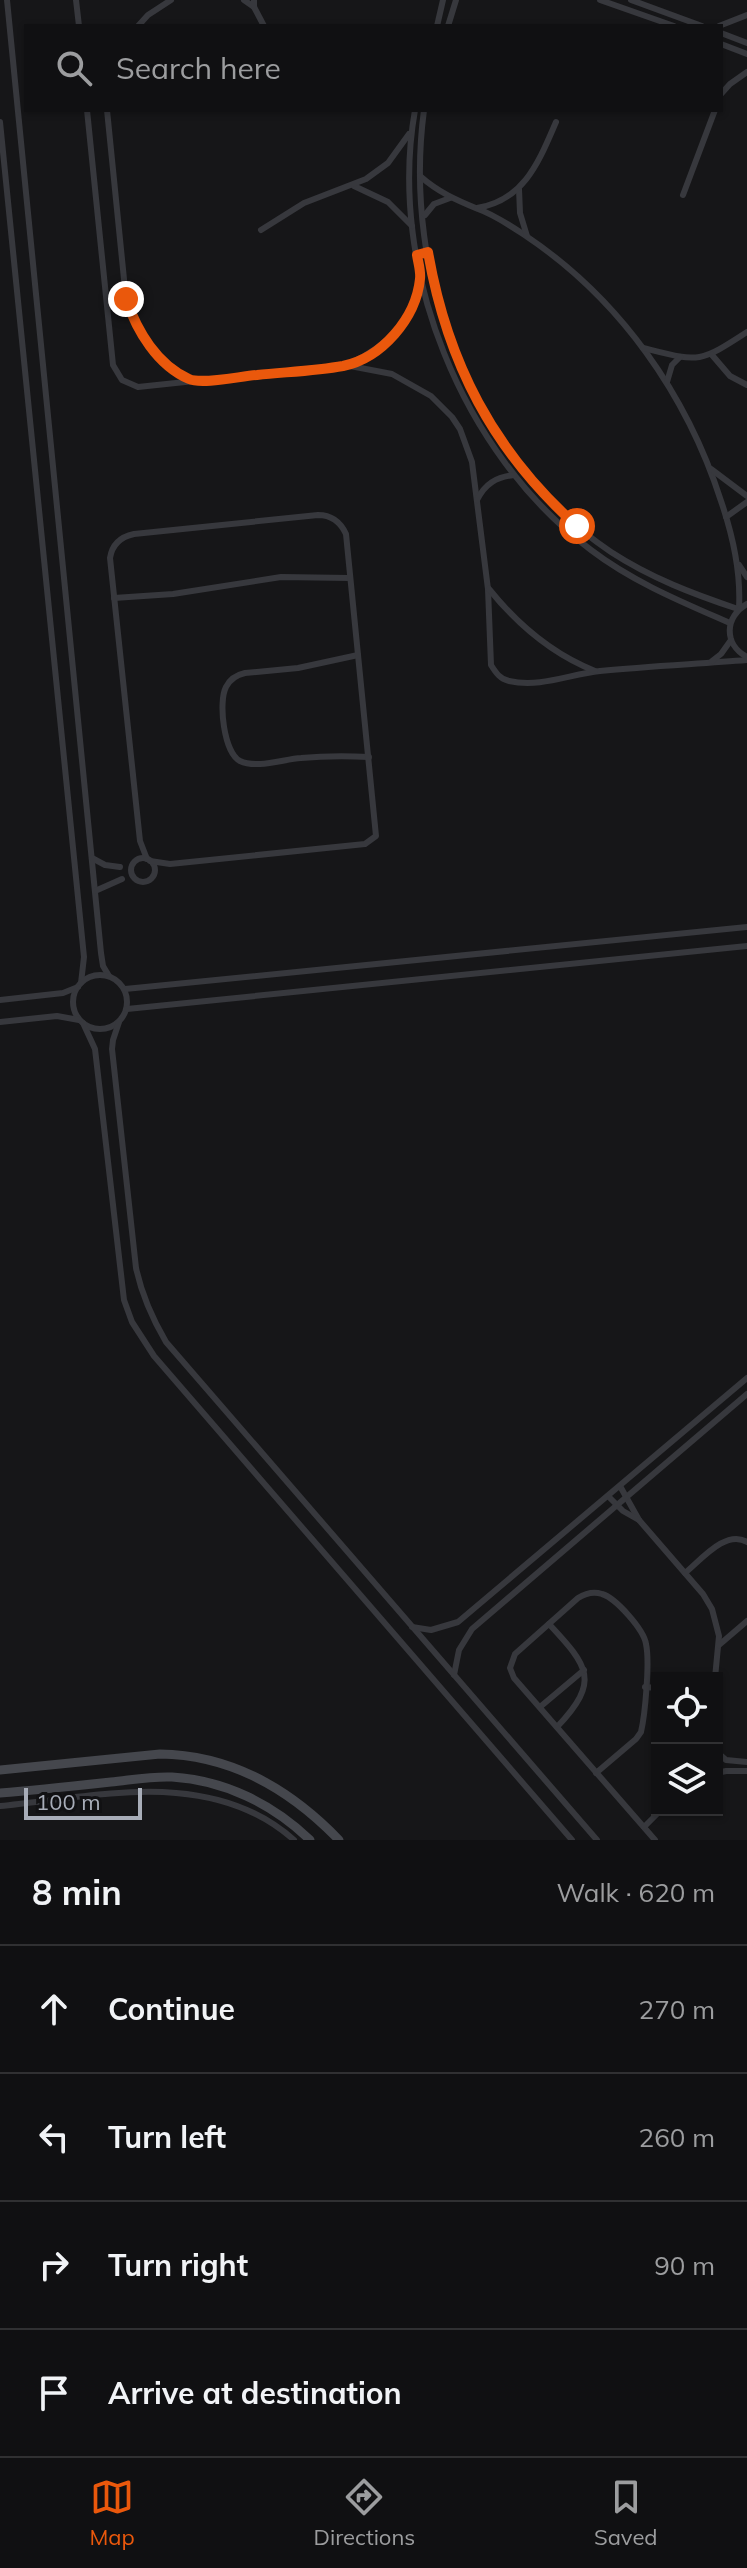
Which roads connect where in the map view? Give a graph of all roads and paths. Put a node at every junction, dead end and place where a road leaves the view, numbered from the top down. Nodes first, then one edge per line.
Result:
1 (7, 0) edge
2 (76, 0) edge
3 (171, 0) edge
4 (244, 0) edge
5 (443, 0) edge
6 (456, 0) edge
7 (600, 0) edge
8 (635, 1) edge
9 (254, 4) edge
10 (636, 12) junction
11 (747, 15) edge
12 (79, 24) edge
13 (140, 24) edge
14 (263, 24) edge
15 (437, 24) edge
16 (449, 24) edge
17 (669, 24) edge
18 (697, 24) edge
19 (723, 24) edge
20 (723, 34) edge
21 (747, 43) edge
22 (723, 45) edge
23 (747, 54) edge
24 (747, 72) edge
25 (723, 90) edge
26 (87, 112) edge
27 (107, 112) edge
28 (415, 112) edge
29 (424, 112) edge
30 (714, 112) edge
31 (0, 122) edge
32 (556, 122) dead end
33 (411, 129) junction
34 (421, 132) junction
35 (420, 176) junction
36 (354, 186) junction
37 (519, 189) junction
38 (683, 195) dead end
39 (450, 198) junction
40 (477, 208) junction
41 (424, 218) junction
42 (414, 228) junction
43 (261, 230) dead end
44 (527, 237) junction
45 (428, 252) junction
46 (417, 255) junction
47 (421, 276) junction
48 (747, 332) edge
49 (643, 348) junction
50 (712, 355) junction
51 (680, 357) junction
52 (345, 365) junction
53 (193, 381) junction
54 (667, 382) junction
55 (747, 385) edge
56 (475, 420) junction
57 (460, 429) junction
58 (711, 469) junction
59 (514, 475) junction
60 (747, 496) edge
61 (477, 500) junction
62 (747, 502) edge
63 (726, 517) junction
64 (736, 558) junction
65 (747, 577) edge
66 (350, 578) junction
67 (664, 581) junction
68 (488, 589) junction
69 (659, 591) junction
70 (114, 598) junction
71 (747, 604) edge
72 (738, 609) junction
73 (730, 623) junction
74 (731, 640) junction
75 (358, 655) junction
76 (747, 658) edge
77 (708, 663) junction
78 (595, 671) junction
79 (369, 757) junction
80 (140, 841) junction
81 (92, 858) junction
82 (149, 860) junction
83 (170, 864) junction
84 (128, 866) junction
85 (154, 874) junction
86 (128, 878) junction
87 (95, 891) junction
88 (747, 927) edge
89 (747, 946) edge
90 (109, 976) junction
91 (79, 985) junction
92 (125, 989) junction
93 (0, 1000) edge
94 (127, 1009) junction
95 (0, 1022) edge
96 (82, 1022) junction
97 (119, 1022) junction
98 (747, 1378) edge
99 (747, 1394) edge
100 (620, 1486) junction
101 (608, 1496) junction
102 (627, 1496) junction
103 (616, 1506) junction
104 (639, 1520) junction
105 (325, 1525) junction
106 (310, 1538) junction
107 (747, 1542) edge
108 (685, 1573) junction
109 (747, 1621) edge
110 (549, 1624) junction
111 (412, 1627) junction
112 (719, 1645) junction
113 (584, 1670) junction
114 (716, 1672) edge
115 (454, 1675) junction
116 (645, 1687) junction
117 (651, 1688) edge
118 (540, 1707) junction
119 (557, 1727) junction
120 (723, 1757) edge
121 (747, 1762) edge
122 (0, 1770) edge
123 (747, 1771) edge
124 (723, 1772) edge
125 (596, 1773) junction
126 (0, 1793) edge
127 (0, 1806) edge
128 (655, 1816) edge
129 (644, 1827) junction
130 (294, 1840) edge
131 (310, 1840) edge
132 (339, 1840) edge
133 (572, 1840) edge
134 (597, 1840) edge
135 (655, 1840) edge

1 - 81 street
2 - 12 street
3 - 13 street
4 - 9 street
5 - 15 street
6 - 16 street
7 - 10 street
8 - 10 street
8 - 18 street
9 - 14 street
10 - 17 street
11 - 19 street
20 - 21 street
22 - 23 street
24 - 25 street
26 - 53 street
27 - 53 street
28 - 33 street
29 - 34 street
30 - 38 street
31 - 91 street
32 - 37 street
33 - 34 street
33 - 36 street
33 - 42 street
34 - 35 street
35 - 39 street
35 - 41 street
36 - 42 street
36 - 43 street
37 - 40 street
37 - 44 street
39 - 40 street
39 - 41 street
40 - 44 street
41 - 45 street
42 - 46 street
44 - 49 street
45 - 46 street
45 - 67 street
46 - 47 street
47 - 52 street
47 - 56 street
48 - 50 street
49 - 51 street
49 - 54 street
50 - 51 street
50 - 55 street
51 - 54 street
52 - 53 street
52 - 57 street
54 - 58 street
56 - 57 street
56 - 59 street
57 - 61 street
58 - 60 street
58 - 63 street
59 - 61 street
59 - 69 street
61 - 68 street
62 - 63 street
63 - 64 street
64 - 65 street
64 - 72 street
66 - 70 street
66 - 70 street
66 - 75 street
67 - 69 street
67 - 72 street
68 - 78 street
68 - 78 street
69 - 73 street
70 - 80 street
71 - 72 street
72 - 73 street
73 - 74 street
74 - 76 street
74 - 77 street
75 - 79 street
75 - 79 street
76 - 77 street
77 - 78 street
79 - 83 street
80 - 82 street
80 - 84 street
81 - 84 street
81 - 87 street
82 - 83 street
82 - 84 street
82 - 85 street
83 - 85 street
84 - 86 street
85 - 86 street
86 - 87 street
87 - 90 street
88 - 92 street
89 - 94 street
90 - 91 street
90 - 92 street
91 - 93 street
91 - 96 street
92 - 94 street
94 - 97 street
95 - 96 street
96 - 97 street
96 - 106 street
97 - 105 street
98 - 100 street
99 - 102 street
100 - 101 street
100 - 102 street
101 - 103 street
101 - 111 street
102 - 103 street
102 - 104 street
103 - 104 street
103 - 115 street
104 - 108 street
105 - 106 street
105 - 111 street
106 - 133 street
107 - 108 street
108 - 112 street
109 - 112 street
110 - 113 street
110 - 116 street
110 - 118 street
111 - 115 street
112 - 114 street
113 - 118 street
113 - 119 street
115 - 134 street
116 - 117 street
116 - 125 street
118 - 119 street
119 - 125 street
120 - 121 street
122 - 132 street
123 - 124 street
125 - 129 street
126 - 131 street
127 - 130 street
128 - 129 street
129 - 135 street

